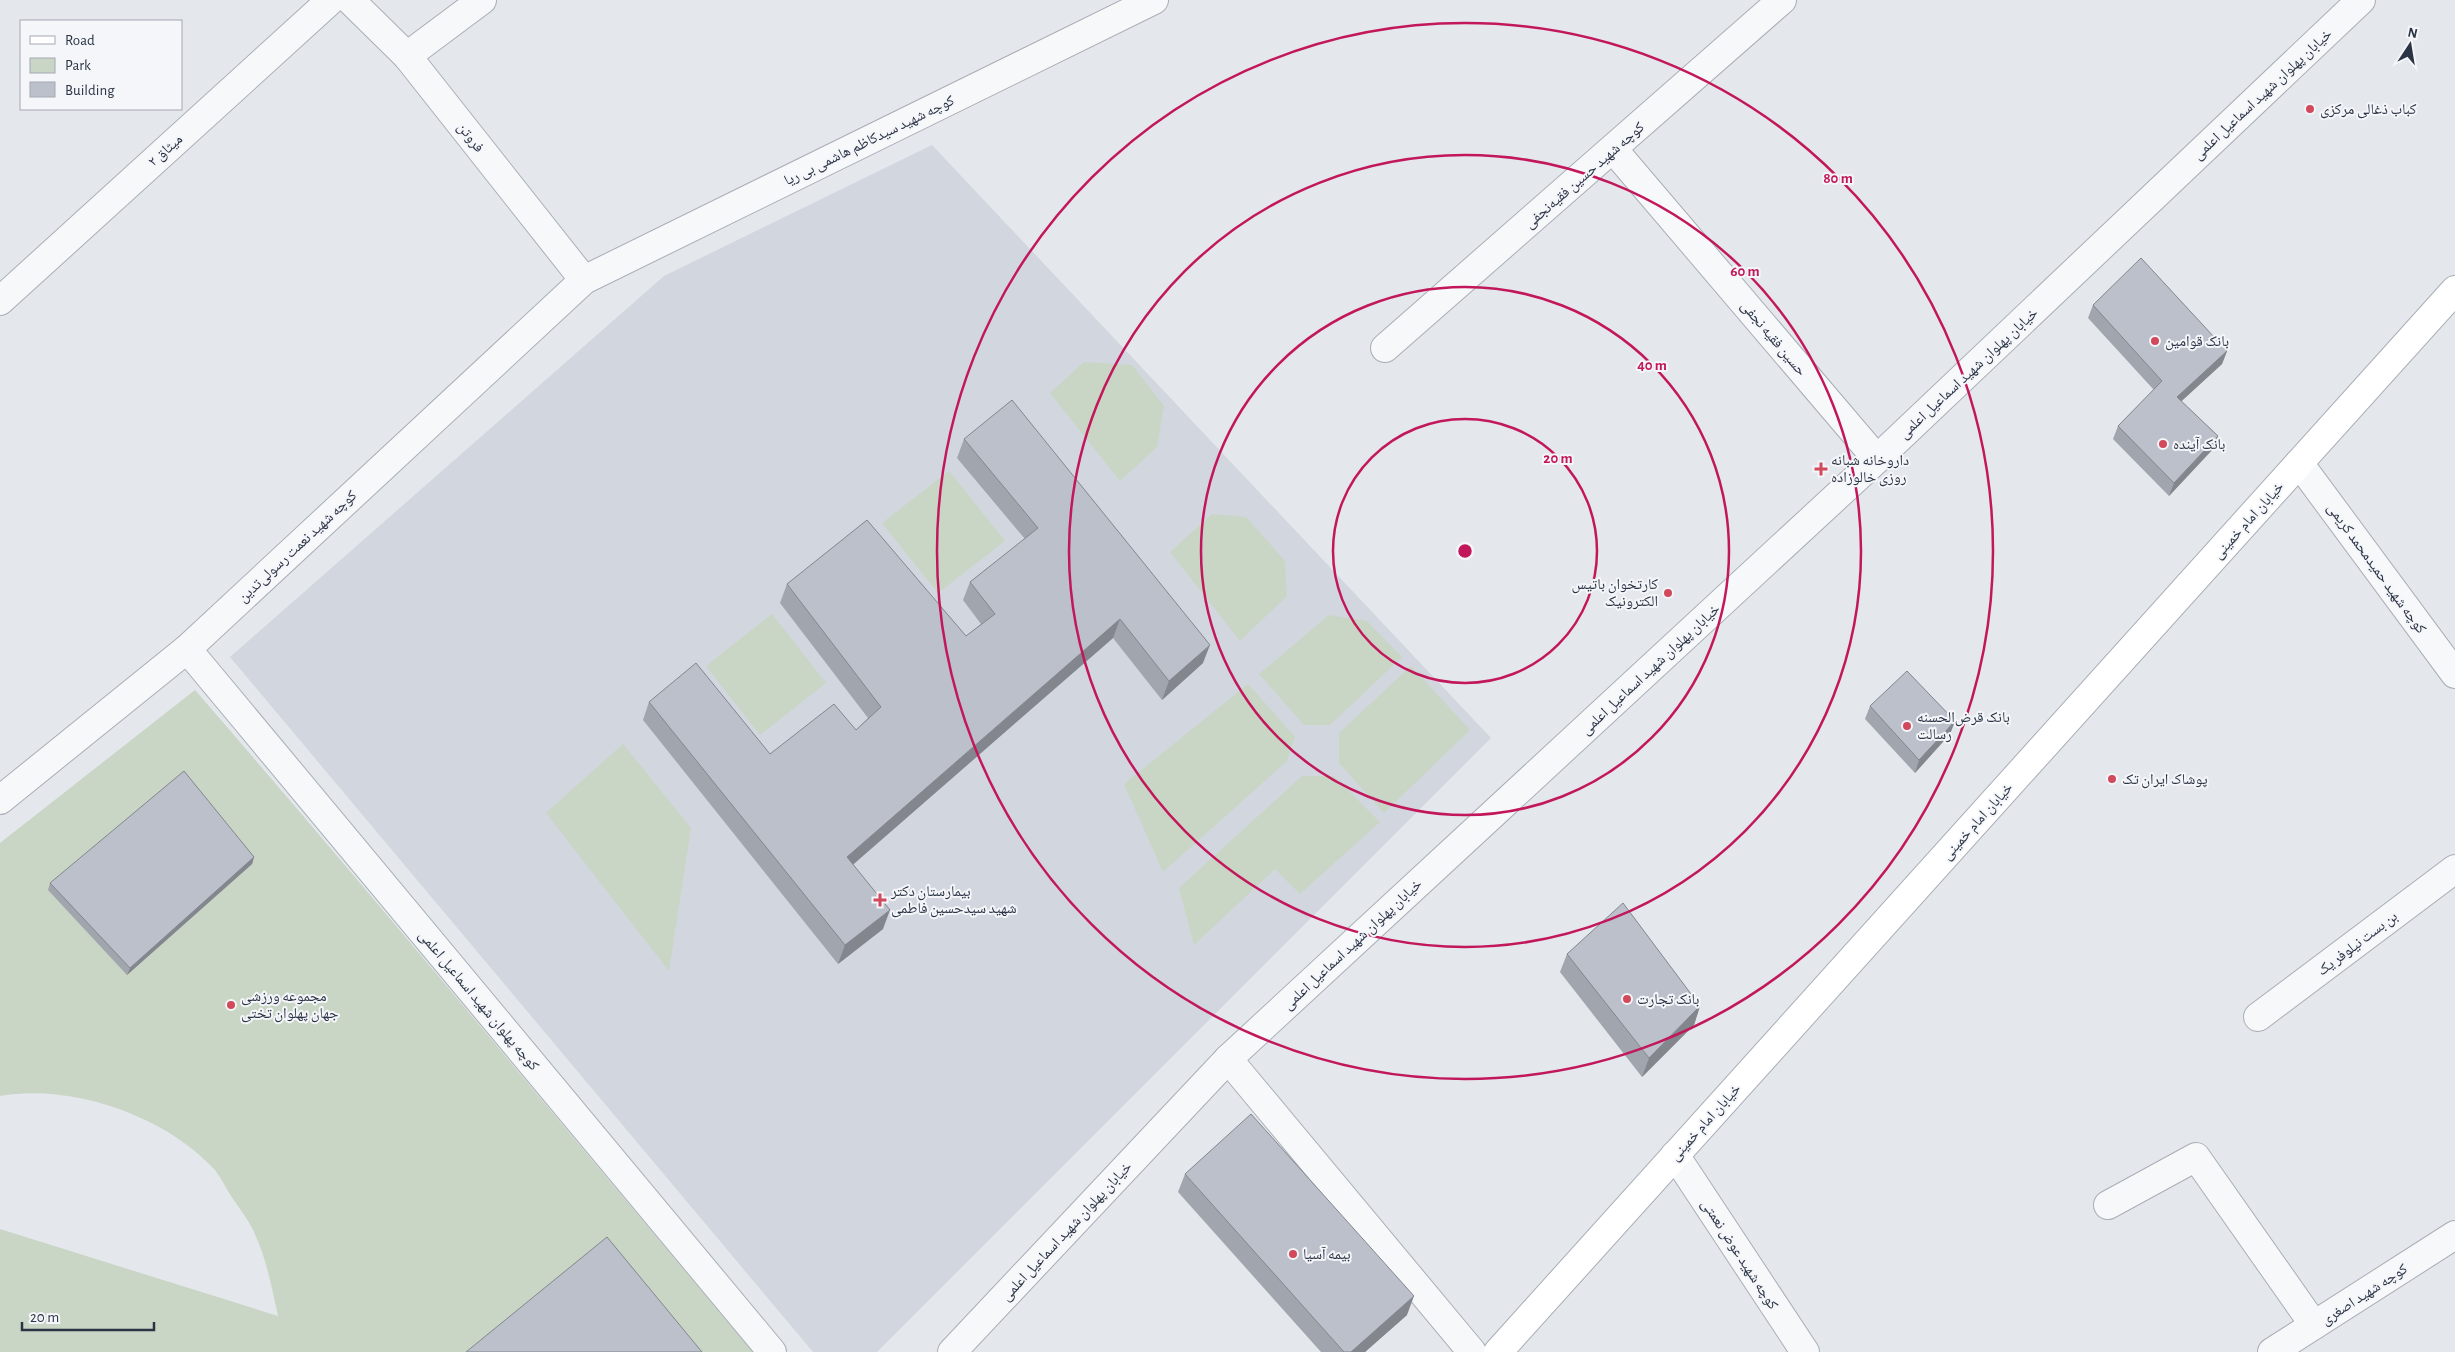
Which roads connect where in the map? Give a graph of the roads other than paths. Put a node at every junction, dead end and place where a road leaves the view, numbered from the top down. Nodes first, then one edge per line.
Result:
1 (331, 0) edge
2 (350, 0) edge
3 (482, 0) edge
4 (1154, 0) edge
5 (1782, 0) edge
6 (2361, 0) edge
7 (407, 56) junction
8 (1613, 149) junction
9 (584, 280) junction
10 (2455, 290) edge
11 (0, 301) edge
12 (1385, 348) dead end
13 (1877, 459) junction
14 (2299, 463) junction
15 (187, 649) junction
16 (2455, 674) edge
17 (0, 800) edge
18 (2455, 869) edge
19 (2258, 1017) dead end
20 (1228, 1059) junction
21 (1675, 1155) junction
22 (2108, 1205) dead end
23 (2455, 1235) edge
24 (2314, 1325) junction
25 (772, 1352) edge
26 (952, 1352) edge
27 (1472, 1352) edge
28 (1498, 1352) edge
29 (1805, 1352) edge
30 (2272, 1352) edge

1 - 11 street, میثاق ۲
2 - 7 street, فروتن
3 - 7 street
4 - 9 street, کوچه شهید سیدکاظم هاشمی بی ریا
5 - 8 street, کوچه شهید حسین فقیه‌نجفی
6 - 13 street, خیابان پهلوان شهید اسماعیل اعلمی
7 - 9 street, فروتن
8 - 12 street, کوچه شهید حسین فقیه‌نجفی
8 - 13 street, حسین فقیه نجفی
9 - 15 street, کوچه شهید نعمت رسولی‌تدین
10 - 14 main road, خیابان امام خمینی
13 - 20 street, خیابان پهلوان شهید اسماعیل اعلمی
14 - 16 street, کوچه شهید حمیدمحمد کریمی
14 - 21 main road, خیابان امام خمینی
15 - 17 street, کوچه شهید نعمت رسولی‌تدین
15 - 25 street, کوچه پهلوان شهید اسماعیل اعلمی
18 - 19 street, بن بست نیلوفر یک
20 - 26 street, خیابان پهلوان شهید اسماعیل اعلمی
20 - 27 street
21 - 28 main road, خیابان امام خمینی
21 - 29 street, کوچه شهید عوض نعمتی
22 - 24 street
23 - 24 street, کوچه شهید اصغری
24 - 30 street, کوچه شهید اصغری

